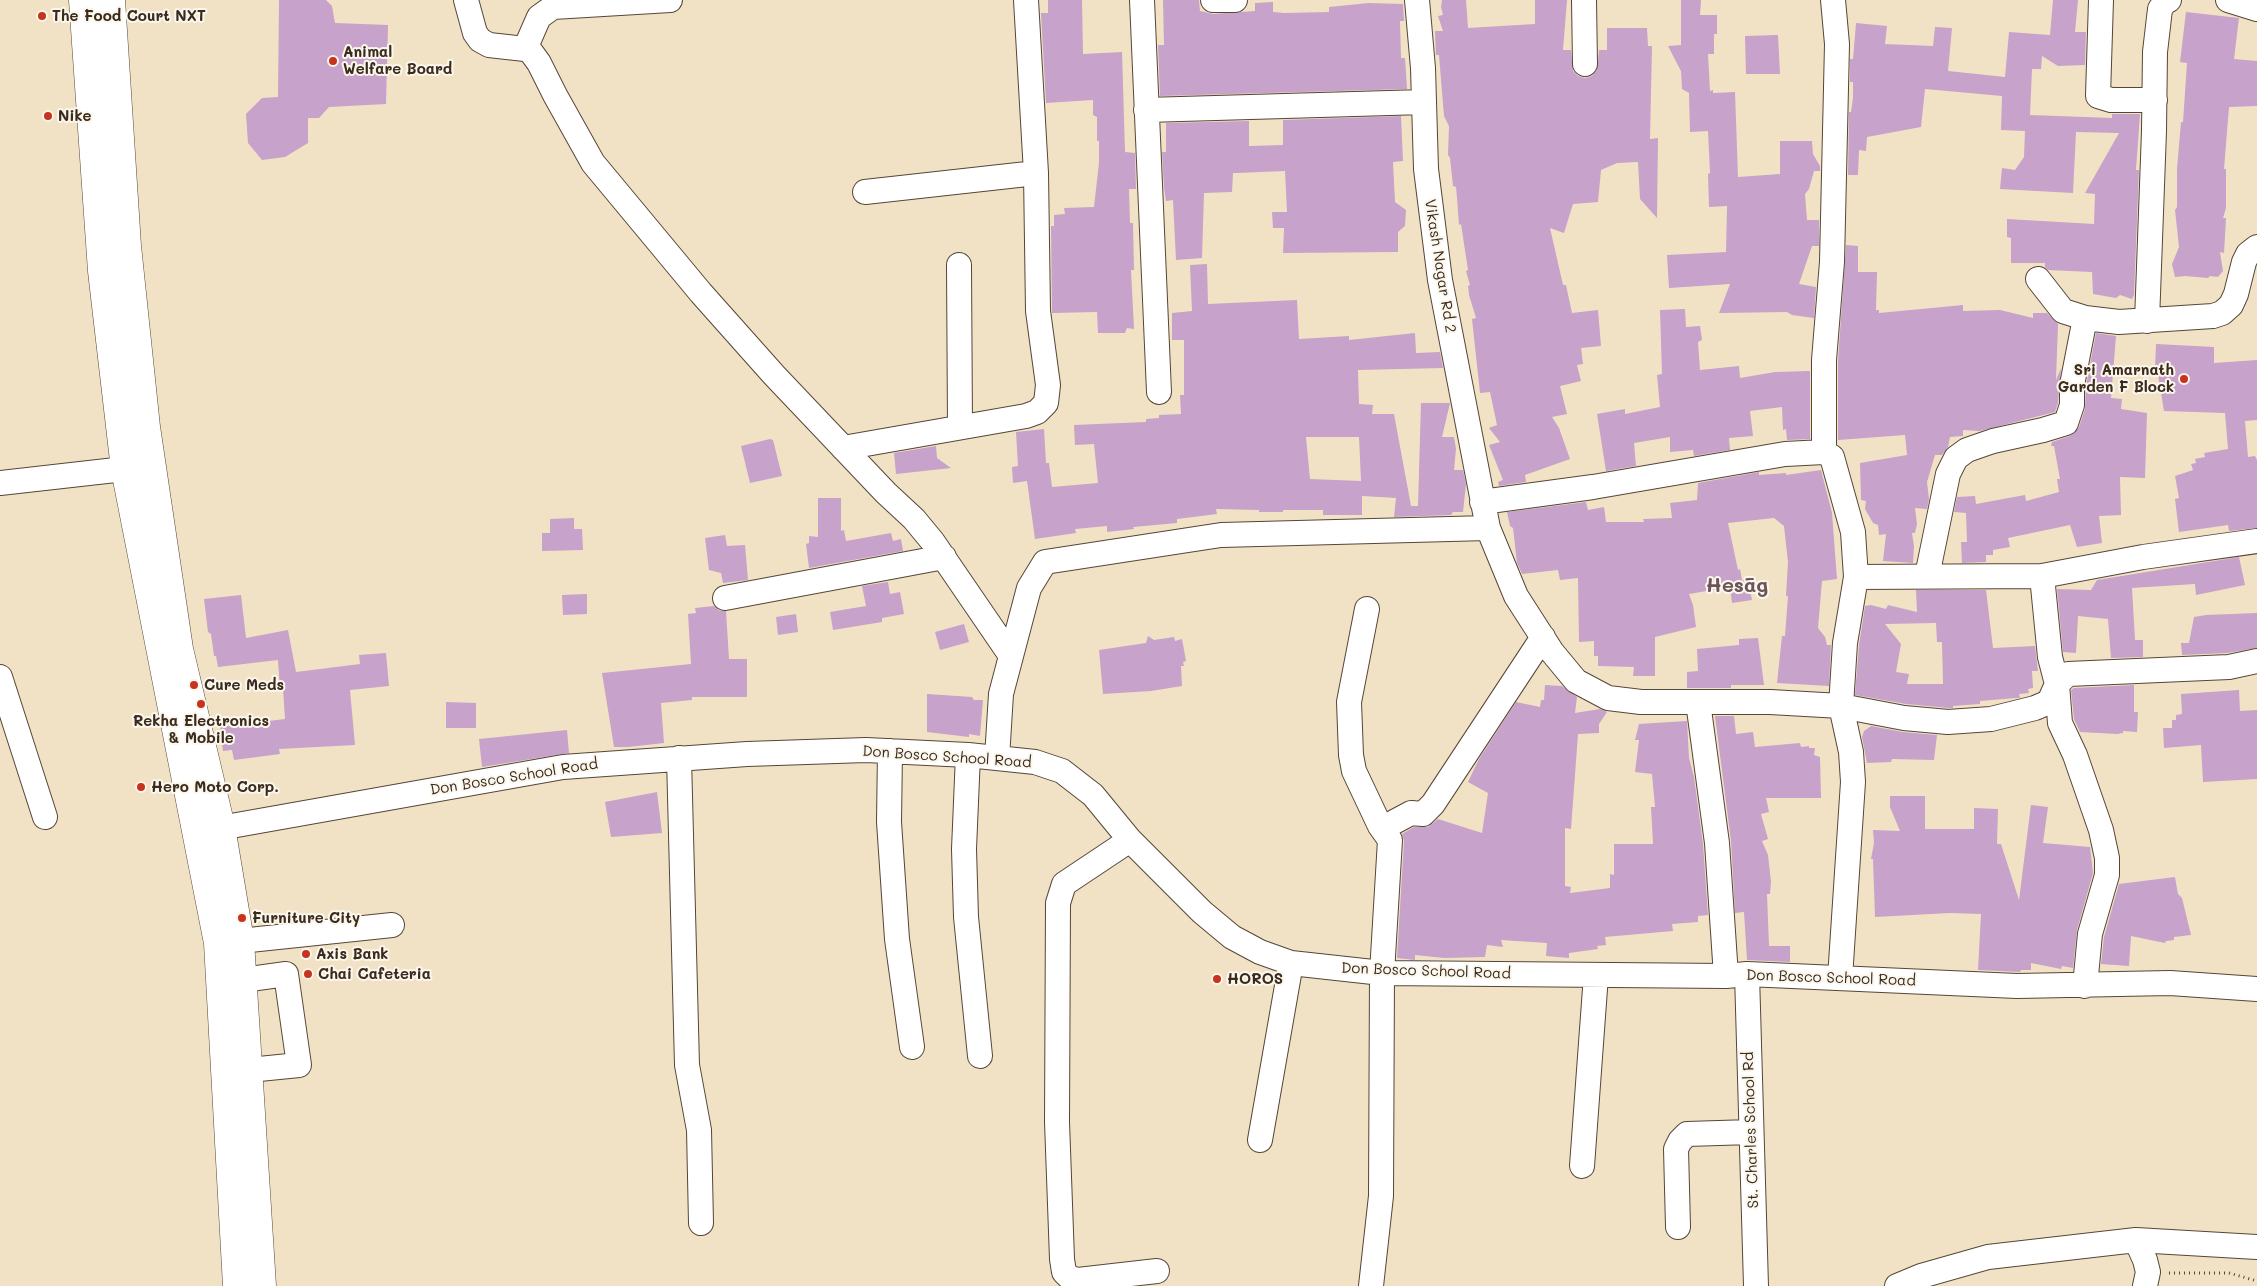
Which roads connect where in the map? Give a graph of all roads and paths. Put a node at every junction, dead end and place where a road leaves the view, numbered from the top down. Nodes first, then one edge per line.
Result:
1 (83, 0) edge
2 (110, 0) edge
3 (466, 0) edge
4 (670, 0) edge
5 (1026, 0) edge
6 (1142, 0) edge
7 (1214, 0) edge
8 (1235, 0) edge
9 (1417, 0) edge
10 (1584, 0) edge
11 (1833, 0) edge
12 (2101, 0) edge
13 (2169, 0) edge
14 (2228, 0) edge
15 (2257, 9) edge
16 (525, 49) junction
17 (1585, 64) dead end
18 (2155, 100) junction
19 (1424, 102) junction
20 (1146, 110) junction
21 (1036, 173) junction
22 (866, 192) dead end
23 (2257, 247) edge
24 (959, 265) dead end
25 (2038, 278) dead end
26 (2085, 318) junction
27 (2147, 321) junction
28 (1158, 392) dead end
29 (960, 427) junction
30 (843, 448) junction
31 (1824, 452) junction
32 (151, 466) junction
33 (125, 469) junction
34 (0, 483) edge
35 (1482, 502) junction
36 (1488, 528) junction
37 (2257, 541) edge
38 (944, 558) junction
39 (1927, 576) junction
40 (2042, 576) junction
41 (1856, 577) junction
42 (725, 598) dead end
43 (1367, 609) dead end
44 (1543, 637) junction
45 (1012, 656) junction
46 (2257, 661) edge
47 (0, 677) edge
48 (2057, 684) junction
49 (1698, 702) junction
50 (1841, 706) junction
51 (890, 752) junction
52 (968, 755) junction
53 (679, 758) junction
54 (997, 758) junction
55 (45, 817) dead end
56 (1383, 828) junction
57 (209, 830) junction
58 (1130, 840) junction
59 (392, 925) dead end
60 (240, 941) junction
61 (1291, 963) junction
62 (1382, 972) junction
63 (1596, 975) junction
64 (1736, 975) junction
65 (1840, 978) junction
66 (243, 980) junction
67 (2085, 986) junction
68 (2257, 989) edge
69 (912, 1046) dead end
70 (980, 1056) dead end
71 (249, 1070) junction
72 (1752, 1132) junction
73 (1260, 1140) dead end
74 (1582, 1166) dead end
75 (701, 1223) dead end
76 (1678, 1227) dead end
77 (2136, 1240) junction
78 (2257, 1247) edge
79 (1156, 1271) dead end
80 (2146, 1279) edge
81 (2257, 1281) edge
82 (237, 1286) edge
83 (262, 1286) edge
84 (1371, 1286) edge
85 (1756, 1286) edge
86 (1897, 1286) edge

1 - 33 main road
2 - 32 main road
3 - 16 street
4 - 16 street
5 - 21 street
6 - 20 street
7 - 8 street
9 - 19 street, Vikash Nagar Rd 2
10 - 17 street
11 - 31 street
12 - 18 street
13 - 18 street
14 - 15 street
16 - 30 street
18 - 27 street
19 - 20 street
19 - 35 street, Vikash Nagar Rd 2
20 - 28 street
21 - 22 street
21 - 29 street
23 - 27 street
24 - 29 street
25 - 26 street
26 - 27 street
26 - 39 street
29 - 30 street
30 - 38 street
31 - 35 street
31 - 41 street
32 - 33 street
32 - 57 main road
33 - 34 street
33 - 57 main road
35 - 36 street, Vikash Nagar Rd 2
36 - 44 street, Vikash Nagar Rd 2
36 - 45 street
37 - 40 street
38 - 42 street
38 - 45 street
39 - 40 street
39 - 41 street
40 - 48 street
41 - 50 street
43 - 56 street
44 - 49 street, Vikash Nagar Rd 2
44 - 56 street
45 - 54 street
46 - 48 street
47 - 55 street
48 - 50 street, Vikash Nagar Rd 2
48 - 67 street
49 - 50 street, Vikash Nagar Rd 2
49 - 64 street, St. Charles School Rd
50 - 65 street
51 - 52 street, Don Bosco School Road
51 - 53 street, Don Bosco School Road
51 - 69 street
52 - 54 street, Don Bosco School Road
52 - 70 street
53 - 57 street, Don Bosco School Road
53 - 75 street
54 - 58 street, Don Bosco School Road
56 - 62 street
57 - 60 main road
57 - 82 main road
58 - 61 street, Don Bosco School Road
58 - 79 street
59 - 60 street
60 - 66 main road
61 - 62 street, Don Bosco School Road
61 - 73 street
62 - 63 street, Don Bosco School Road
62 - 84 street
63 - 64 street, Don Bosco School Road
63 - 74 street
64 - 65 street, Don Bosco School Road
64 - 72 street, St. Charles School Rd
65 - 67 street, Don Bosco School Road
66 - 71 main road
66 - 71 street
67 - 68 street, Don Bosco School Road
71 - 83 main road
72 - 76 street
72 - 85 street, St. Charles School Rd
77 - 78 street
77 - 80 street
77 - 86 street
80 - 81 path

